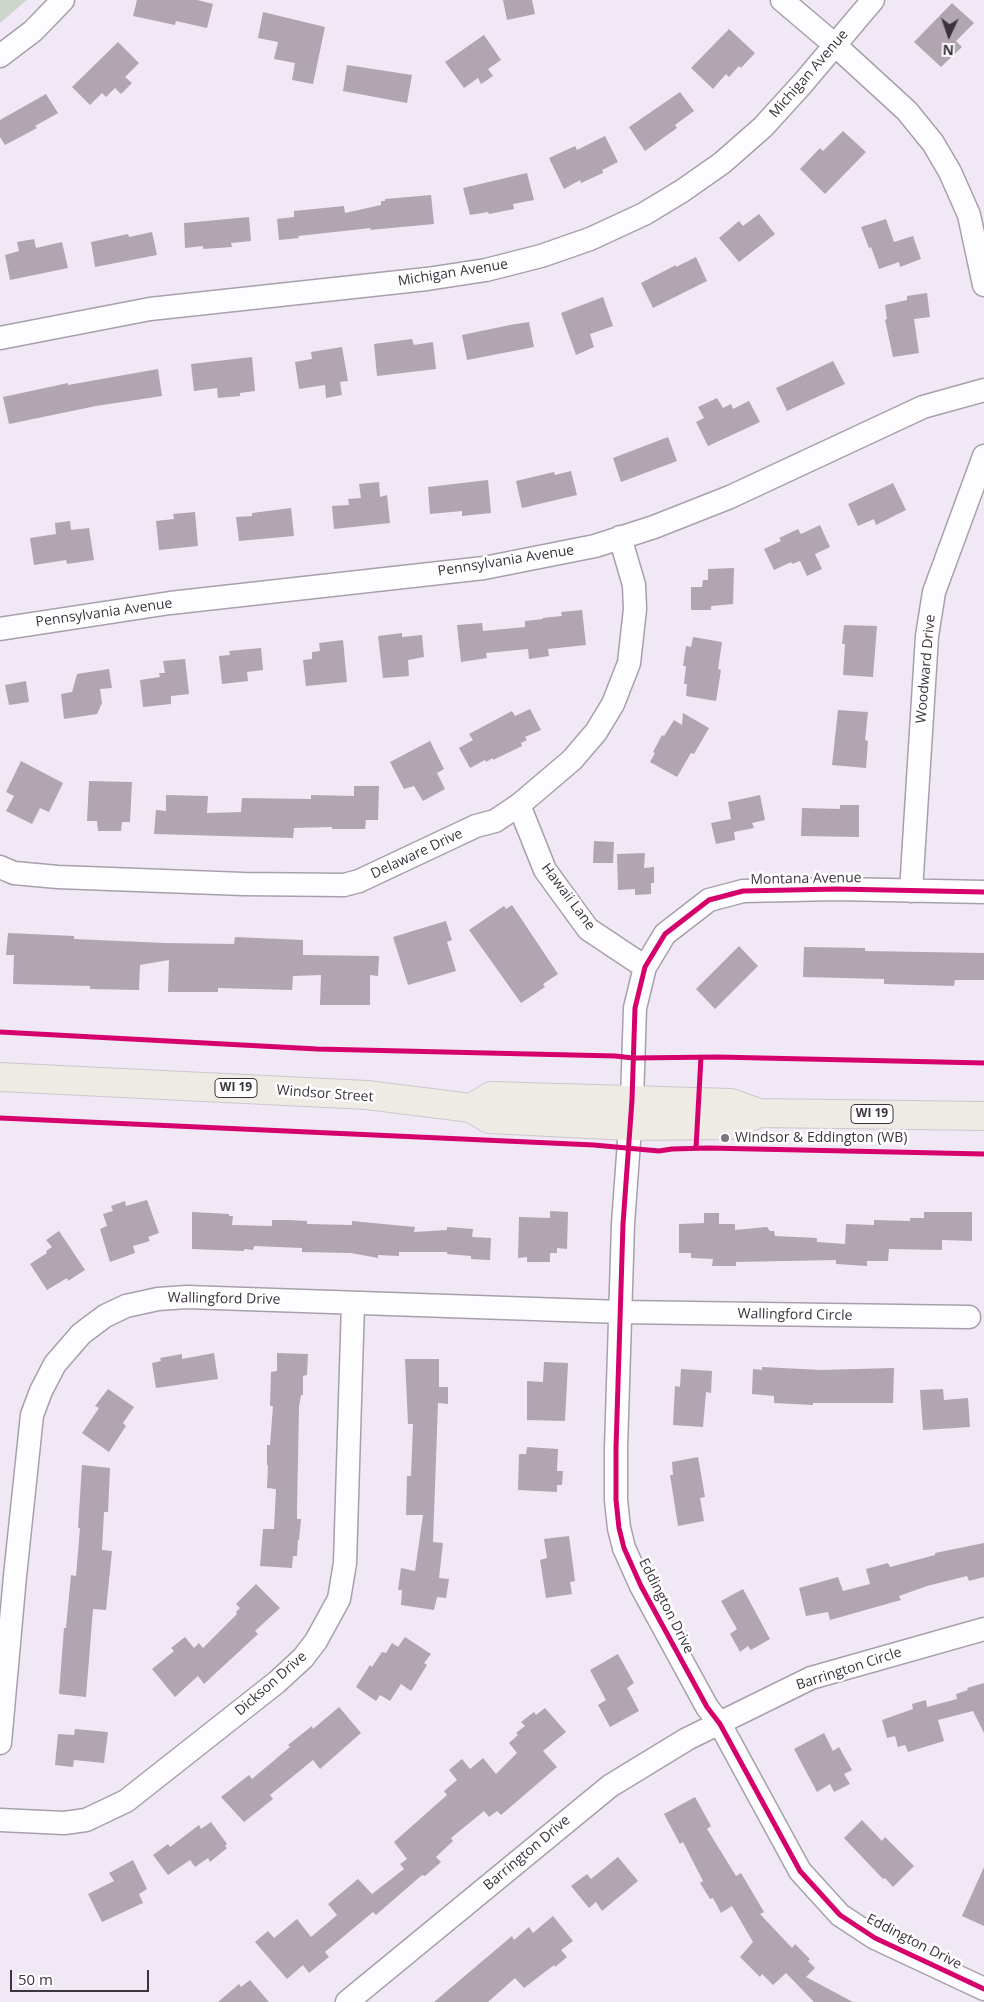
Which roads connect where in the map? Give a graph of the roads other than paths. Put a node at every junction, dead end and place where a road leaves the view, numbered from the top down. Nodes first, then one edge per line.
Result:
1 (64, 0) edge
2 (782, 0) edge
3 (873, 0) edge
4 (835, 45) junction
5 (0, 56) edge
6 (984, 285) edge
7 (0, 338) edge
8 (984, 390) edge
9 (984, 456) edge
10 (620, 538) junction
11 (0, 629) edge
12 (520, 805) junction
13 (0, 867) edge
14 (911, 891) junction
15 (984, 892) edge
16 (645, 968) junction
17 (0, 1077) edge
18 (631, 1113) junction
19 (984, 1116) edge
20 (353, 1303) junction
21 (620, 1312) junction
22 (969, 1317) dead end
23 (984, 1629) edge
24 (720, 1724) junction
25 (0, 1743) edge
26 (0, 1820) edge
27 (984, 1989) edge
28 (347, 2002) edge

1 - 5 street
2 - 4 street
3 - 4 street, Michigan Avenue
4 - 6 street
4 - 7 street, Michigan Avenue
8 - 10 street, Pennsylvania Avenue
9 - 14 street, Woodward Drive
10 - 11 street, Pennsylvania Avenue
10 - 12 street, Delaware Drive
12 - 13 street, Delaware Drive
12 - 16 street, Hawaii Lane
14 - 15 street, Montana Avenue
14 - 16 street, Montana Avenue
16 - 18 street, Montana Avenue
17 - 18 main road, Windsor Street / WI 19
18 - 19 main road, Windsor Street / WI 19
18 - 21 street, Eddington Drive
20 - 21 street, Wallingford Drive
20 - 25 street, Wallingford Drive
20 - 26 street, Dickson Drive
21 - 22 street, Wallingford Circle
21 - 24 street, Eddington Drive
23 - 24 street, Barrington Circle
24 - 27 street, Eddington Drive
24 - 28 street, Barrington Drive

